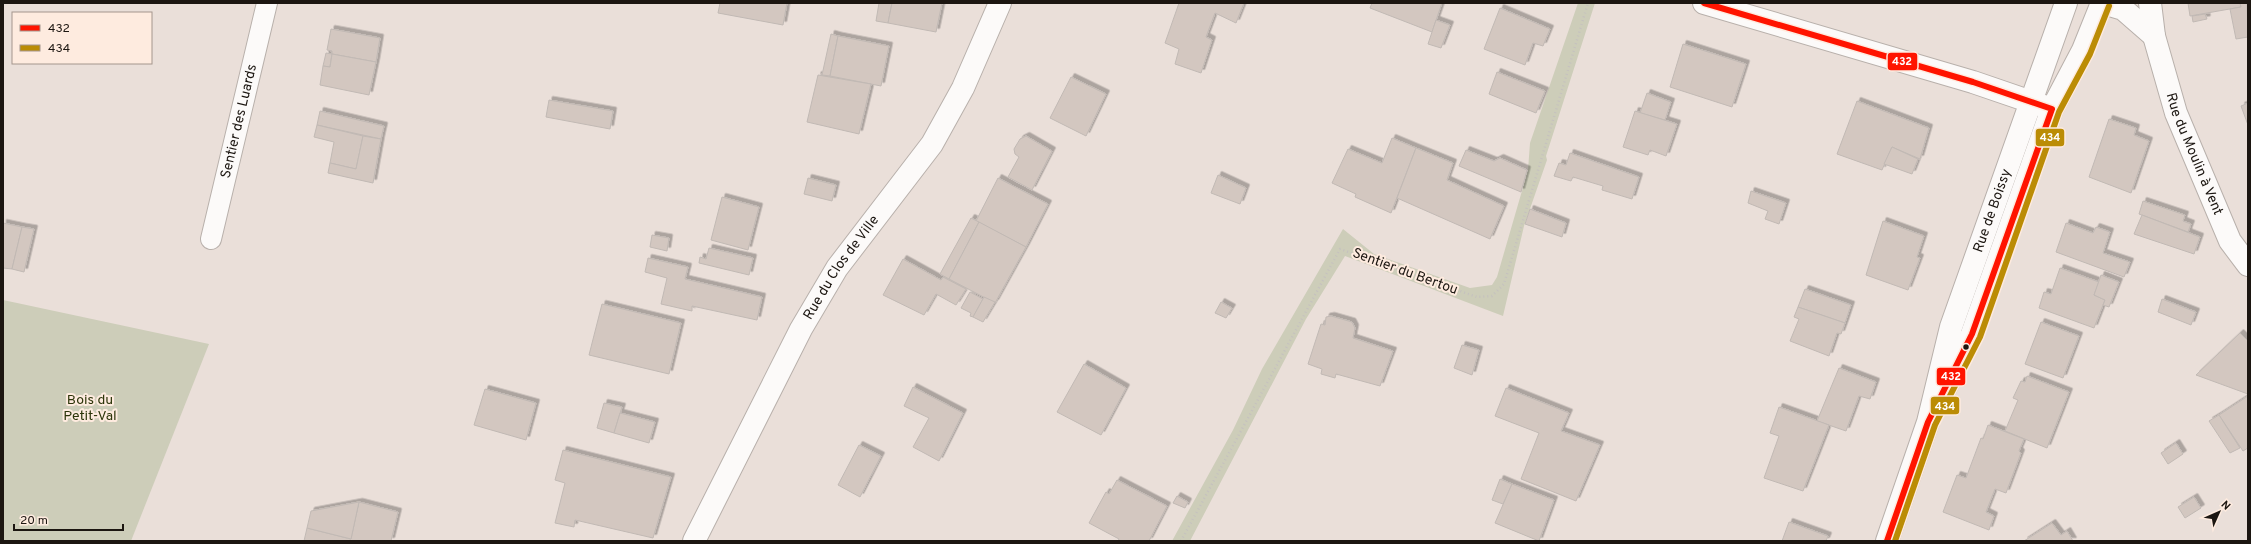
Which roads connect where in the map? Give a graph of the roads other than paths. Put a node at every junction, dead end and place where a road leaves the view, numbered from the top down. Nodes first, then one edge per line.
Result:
1 (267, 3) edge
2 (1000, 3) edge
3 (1704, 3) edge
4 (2066, 3) edge
5 (2102, 3) edge
6 (2150, 3) edge
7 (2154, 36) junction
8 (2031, 103) junction
9 (2052, 109) junction
10 (211, 239) dead end
11 (2248, 265) edge
12 (1928, 422) junction
13 (1893, 537) edge
14 (694, 541) edge

1 - 10 lane, Sentier des Luards
2 - 14 street, Rue du Clos de Ville
3 - 8 street
4 - 8 street, Rue de Boissy
5 - 7 street
5 - 9 street, Rue de Boissy
6 - 7 street, Rue du Moulin à Vent
7 - 11 street, Rue du Moulin à Vent
8 - 9 street
8 - 12 street, Rue de Boissy
9 - 12 street, Rue de Boissy
12 - 13 street, Rue de Boissy

